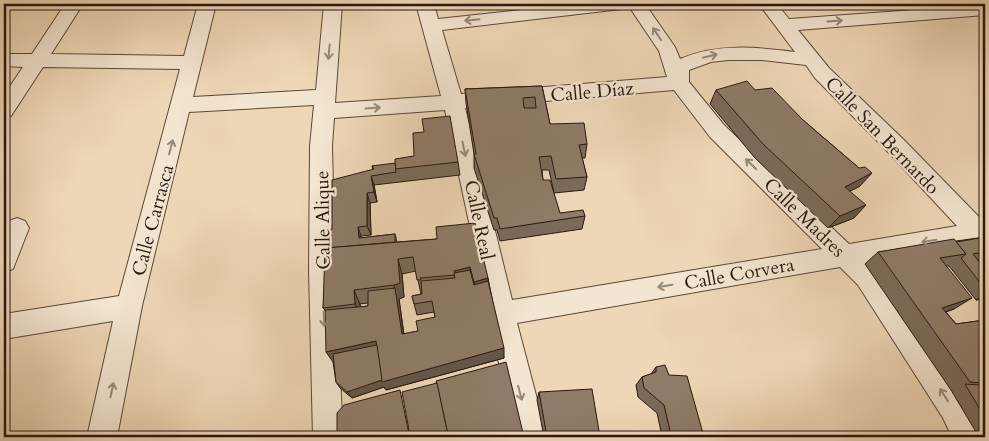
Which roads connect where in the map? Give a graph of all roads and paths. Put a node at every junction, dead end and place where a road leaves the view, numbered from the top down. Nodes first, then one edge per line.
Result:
1 (74, 4) edge
2 (207, 4) edge
3 (333, 4) edge
4 (425, 4) edge
5 (625, 4) edge
6 (636, 4) edge
7 (768, 4) edge
8 (985, 10) edge
9 (432, 25) junction
10 (786, 25) junction
11 (4, 60) edge
12 (37, 60) junction
13 (812, 60) junction
14 (193, 63) junction
15 (679, 83) junction
16 (454, 102) junction
17 (325, 104) junction
18 (182, 105) junction
19 (4, 111) edge
20 (17, 228) dead end
21 (982, 234) edge
22 (845, 255) junction
23 (4, 261) edge
24 (129, 306) junction
25 (500, 314) junction
26 (4, 326) edge
27 (357, 406) edge
28 (328, 426) edge
29 (102, 437) edge
30 (532, 437) edge
31 (968, 437) edge

1 - 12 street
2 - 14 street, Calle Carrasca
3 -> 17 street, Calle Alique
4 - 9 street, Calle Real
5 -> 9 street
15 -> 6 street, Calle Madres
7 - 10 street, Calle San Bernardo
10 -> 8 street
9 - 16 street, Calle Real
10 - 13 street, Calle San Bernardo
11 - 12 street
12 - 14 street
12 - 19 street
15 -> 13 street
13 - 21 street, Calle San Bernardo
14 - 18 street, Calle Carrasca
15 - 16 street, Calle Díaz
22 -> 15 street, Calle Madres
17 -> 16 street, Calle Díaz
16 -> 25 street, Calle Real
17 - 18 street, Calle Díaz
17 -> 28 street, Calle Alique
24 -> 18 street, Calle Carrasca
20 - 23 street
21 -> 22 street, Calle Corvera
22 -> 25 street, Calle Corvera
31 -> 22 street, Calle Madres
24 - 26 street
29 -> 24 street, Calle Carrasca
25 -> 30 street, Calle Real
27 - 28 street

